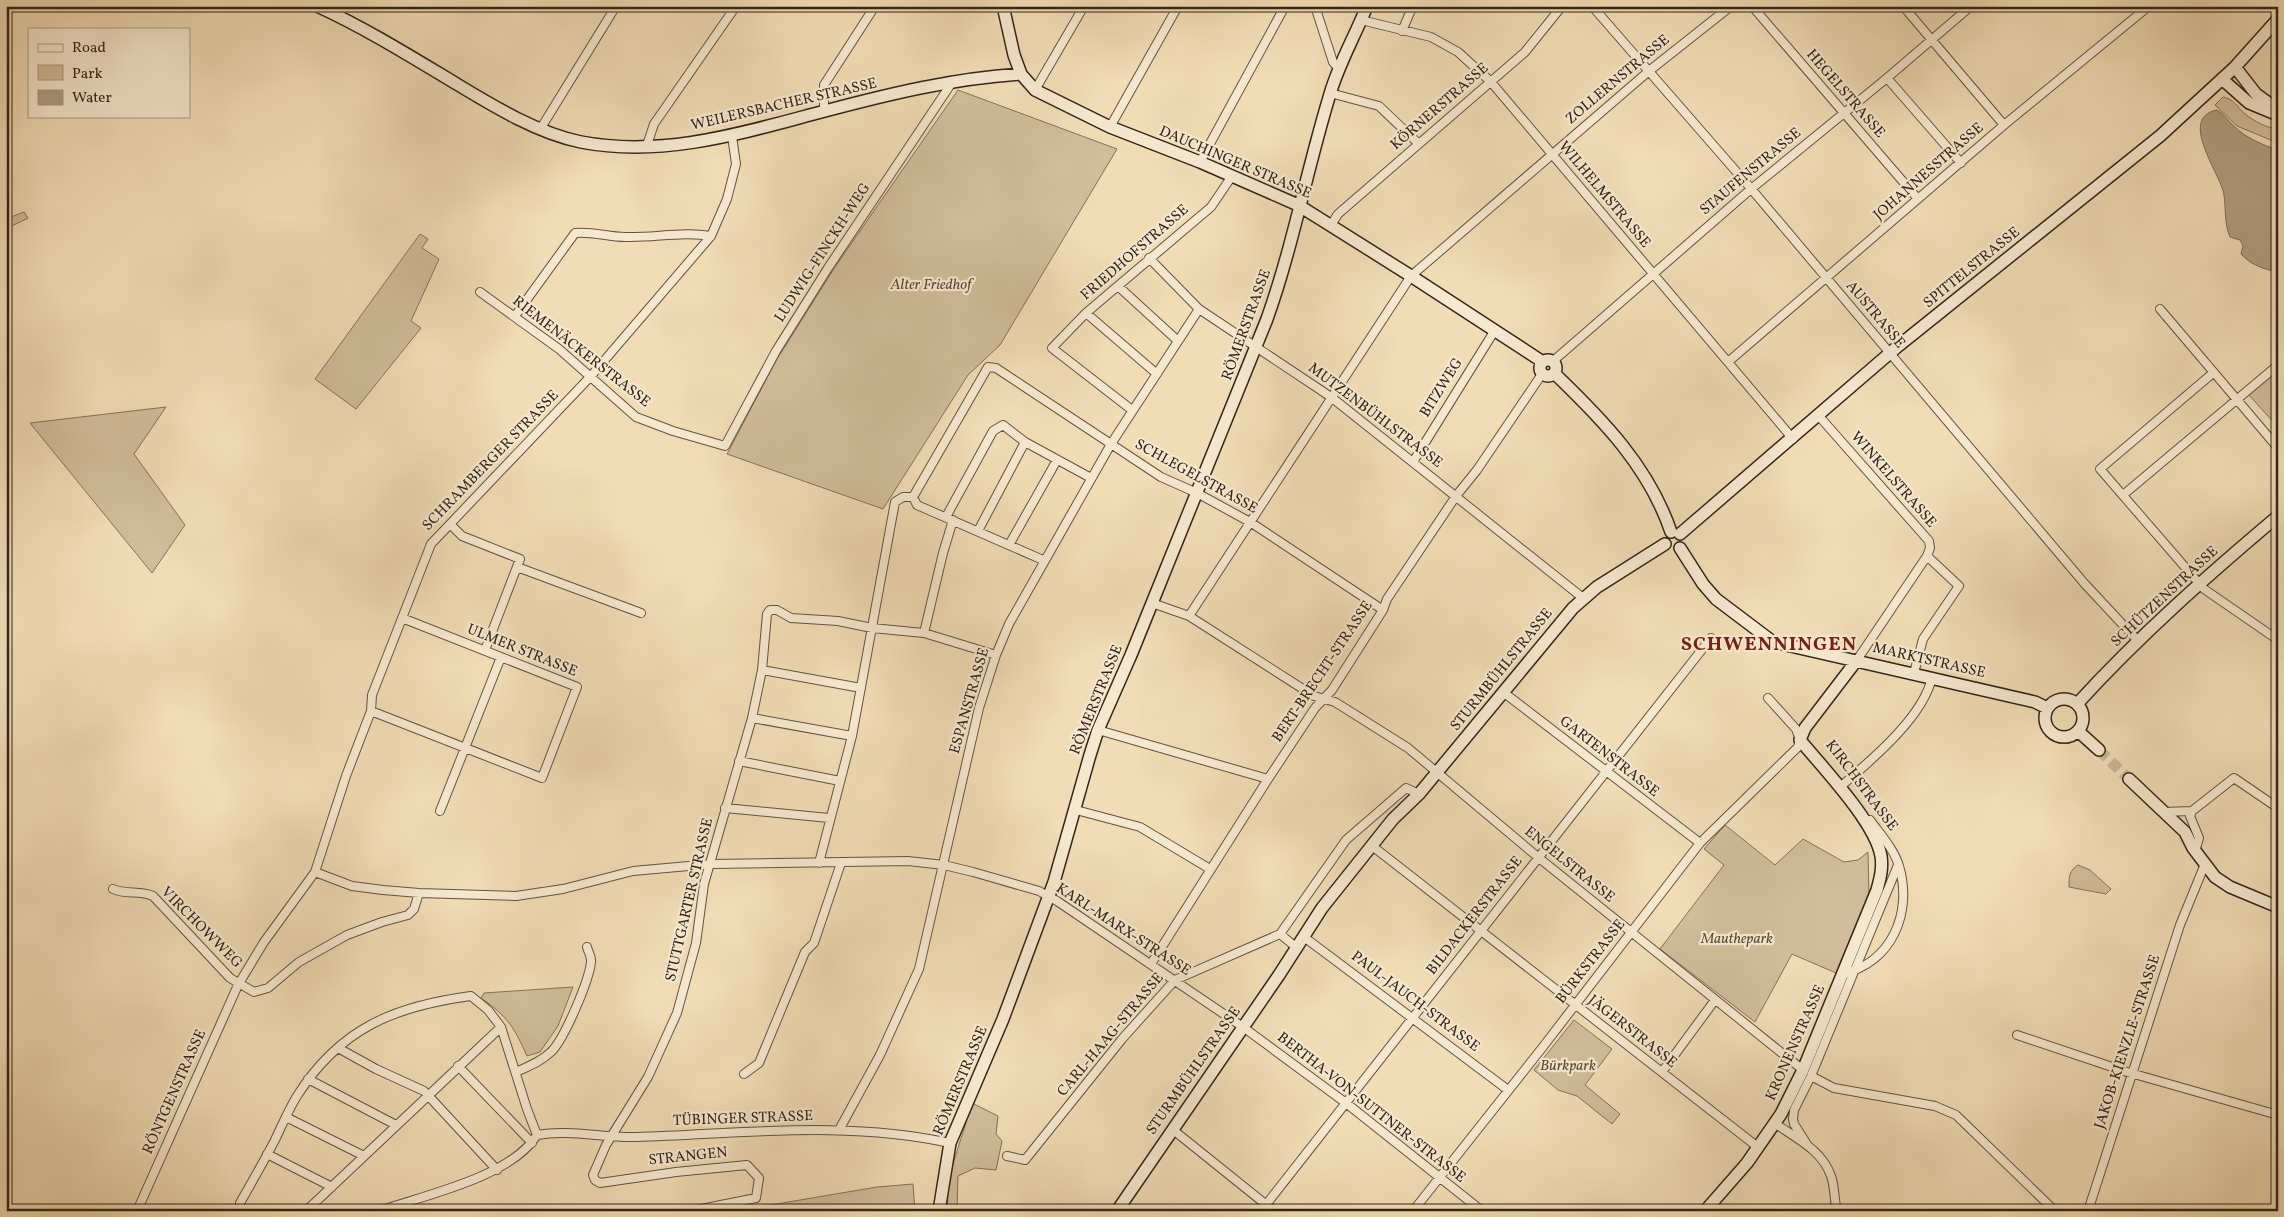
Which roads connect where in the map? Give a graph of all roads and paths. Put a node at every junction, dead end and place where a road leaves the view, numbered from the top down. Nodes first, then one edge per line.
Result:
1 (317, 6) edge
2 (616, 6) edge
3 (736, 6) edge
4 (876, 6) edge
5 (1003, 6) edge
6 (1084, 6) edge
7 (1178, 6) edge
8 (1285, 6) edge
9 (1315, 6) edge
10 (1367, 6) edge
11 (1416, 6) edge
12 (1562, 6) edge
13 (1592, 6) edge
14 (1732, 6) edge
15 (1752, 6) edge
16 (1903, 6) edge
17 (1971, 6) edge
18 (2148, 6) edge
19 (2278, 19) edge
20 (1361, 20) junction
21 (1402, 31) junction
22 (1932, 40) junction
23 (2235, 67) junction
24 (1338, 68) junction
25 (1650, 71) junction
26 (1021, 74) junction
27 (1887, 78) junction
28 (2222, 79) junction
29 (953, 81) junction
30 (1491, 82) junction
31 (1036, 90) junction
32 (1330, 93) junction
33 (2278, 110) edge
34 (824, 111) junction
35 (1844, 113) junction
36 (2278, 115) edge
37 (2004, 125) junction
38 (1110, 127) junction
39 (541, 128) junction
40 (732, 136) junction
41 (1419, 144) junction
42 (646, 148) junction
43 (1552, 154) junction
44 (1200, 162) junction
45 (1962, 163) junction
46 (1232, 176) junction
47 (1751, 189) junction
48 (1918, 200) junction
49 (1298, 205) junction
50 (1331, 224) junction
51 (711, 236) junction
52 (1149, 258) junction
53 (1653, 275) junction
54 (1411, 276) junction
55 (1826, 280) junction
56 (1119, 287) junction
57 (480, 292) dead end
58 (2160, 309) dead end
59 (1200, 310) junction
60 (1086, 313) junction
61 (514, 316) junction
62 (1495, 330) junction
63 (1178, 341) junction
64 (1257, 347) junction
65 (1889, 354) junction
66 (1728, 362) junction
67 (2278, 365) edge
68 (1548, 368) junction
69 (2213, 373) junction
70 (1157, 374) junction
71 (592, 376) junction
72 (1331, 397) junction
73 (2236, 400) junction
74 (1132, 410) junction
75 (1818, 415) junction
76 (1793, 439) junction
77 (1025, 442) junction
78 (1110, 444) junction
79 (725, 446) joint
80 (2278, 448) edge
81 (1057, 460) junction
82 (1413, 462) junction
83 (1091, 478) junction
84 (1197, 493) junction
85 (1456, 496) junction
86 (2123, 496) junction
87 (913, 498) junction
88 (2278, 516) edge
89 (950, 518) junction
90 (1250, 522) junction
91 (450, 524) junction
92 (978, 531) junction
93 (1676, 533) junction
94 (1665, 544) junction
95 (1009, 545) junction
96 (1680, 548) junction
97 (1927, 556) junction
98 (1043, 560) junction
99 (517, 567) junction
100 (2199, 583) junction
101 (1583, 598) junction
102 (1152, 603) junction
103 (1383, 610) junction
104 (641, 613) dead end
105 (1189, 616) junction
106 (402, 618) junction
107 (872, 628) junction
108 (924, 633) junction
109 (1710, 638) dead end
110 (2278, 640) edge
111 (2138, 641) junction
112 (485, 650) junction
113 (996, 655) junction
114 (501, 657) junction
115 (1857, 660) junction
116 (762, 670) junction
117 (1914, 673) junction
118 (1932, 677) junction
119 (861, 688) junction
120 (1503, 692) junction
121 (1322, 698) junction
122 (1768, 698) dead end
123 (2077, 704) junction
124 (2047, 708) junction
125 (371, 711) junction
126 (752, 718) junction
127 (1098, 730) junction
128 (2078, 731) junction
129 (852, 736) junction
130 (1801, 737) junction
131 (465, 748) junction
132 (2099, 750) tunnel mouth
133 (739, 761) junction
134 (1606, 772) junction
135 (1436, 773) junction
136 (1268, 779) junction
137 (2128, 779) tunnel mouth
138 (840, 781) junction
139 (1841, 786) junction
140 (1419, 794) junction
141 (726, 808) junction
142 (2278, 808) edge
143 (1076, 810) junction
144 (440, 811) dead end
145 (2192, 811) junction
146 (2163, 812) junction
147 (829, 818) junction
148 (1867, 826) junction
149 (1700, 843) junction
150 (1371, 845) junction
151 (2195, 852) junction
152 (1881, 855) joint
153 (1895, 856) junction
154 (1539, 858) junction
155 (819, 863) junction
156 (841, 863) junction
157 (711, 864) junction
158 (2205, 864) junction
159 (944, 865) junction
160 (1898, 865) junction
161 (1210, 869) junction
162 (315, 872) junction
163 (2215, 877) junction
164 (2198, 884) junction
165 (113, 889) dead end
166 (419, 893) junction
167 (1048, 896) junction
168 (2278, 907) edge
169 (1482, 930) junction
170 (1632, 933) junction
171 (1280, 934) junction
172 (1304, 937) junction
173 (587, 947) dead end
174 (1297, 948) junction
175 (1151, 964) junction
176 (1855, 971) junction
177 (1842, 974) junction
178 (1175, 980) junction
179 (238, 985) junction
180 (1715, 1000) junction
181 (1576, 1005) junction
182 (1413, 1017) junction
183 (1243, 1026) junction
184 (501, 1027) junction
185 (2016, 1036) dead end
186 (338, 1048) junction
187 (458, 1066) junction
188 (516, 1072) junction
189 (1662, 1072) junction
190 (1807, 1073) junction
191 (744, 1074) dead end
192 (2133, 1074) junction
193 (308, 1079) junction
194 (1508, 1090) junction
195 (428, 1096) junction
196 (1346, 1103) junction
197 (2278, 1115) edge
198 (286, 1117) junction
199 (1776, 1124) junction
200 (396, 1125) junction
201 (1172, 1129) junction
202 (838, 1130) junction
203 (537, 1135) junction
204 (613, 1136) junction
205 (532, 1143) junction
206 (950, 1143) junction
207 (1806, 1143) junction
208 (1759, 1148) junction
209 (268, 1154) junction
210 (364, 1156) junction
211 (1007, 1156) dead end
212 (497, 1170) junction
213 (1439, 1178) junction
214 (595, 1180) joint
215 (332, 1186) junction
216 (240, 1207) edge
217 (1263, 1207) edge
218 (1836, 1208) edge
219 (138, 1211) edge
220 (233, 1211) edge
221 (306, 1211) edge
222 (379, 1211) edge
223 (691, 1211) edge
224 (939, 1211) edge
225 (1117, 1211) edge
226 (1274, 1211) edge
227 (1413, 1211) edge
228 (1482, 1211) edge
229 (1705, 1211) edge
230 (2055, 1211) edge
231 (2088, 1211) edge

1 - 39 main road, WEILERSBACHER STRASSE
2 - 39 street
3 - 42 street
4 - 34 street
5 - 26 main road, DAUCHINGER STRASSE
6 - 31 street
7 - 38 street
8 - 44 street
9 - 24 street
10 - 20 main road, RÖMERSTRASSE
11 - 21 street
12 - 30 street, KÖRNERSTRASSE
13 - 25 street, AUSTRASSE
14 - 25 street, ZOLLERNSTRASSE
15 - 35 street, HEGELSTRASSE
16 - 22 street
17 - 22 street, STAUFENSTRASSE
18 - 37 street, JOHANNESSTRASSE
19 - 23 main road, SPITTELSTRASSE
20 - 21 street, WILHELMSTRASSE
20 - 24 main road, RÖMERSTRASSE
21 - 30 street, WILHELMSTRASSE
22 - 27 street, STAUFENSTRASSE
22 - 37 street
23 - 28 main road, SPITTELSTRASSE
23 - 33 main road
24 - 32 main road, RÖMERSTRASSE
25 - 43 street, ZOLLERNSTRASSE
25 - 47 street, AUSTRASSE
26 - 29 main road, WEILERSBACHER STRASSE
26 - 31 main road, DAUCHINGER STRASSE
27 - 35 street, STAUFENSTRASSE
27 - 45 street
28 - 36 main road
28 - 65 main road, SPITTELSTRASSE
29 - 34 main road, WEILERSBACHER STRASSE
29 - 79 street, LUDWIG-FINCKH-WEG
30 - 41 street, KÖRNERSTRASSE
30 - 43 street, WILHELMSTRASSE
31 - 38 main road, DAUCHINGER STRASSE
32 - 41 street
32 - 49 main road, RÖMERSTRASSE
34 - 40 main road, WEILERSBACHER STRASSE
35 - 47 street, STAUFENSTRASSE
35 - 48 street, HEGELSTRASSE
37 - 45 street, JOHANNESSTRASSE
38 - 44 main road, DAUCHINGER STRASSE
39 - 42 main road, WEILERSBACHER STRASSE
40 - 42 main road, WEILERSBACHER STRASSE
40 - 51 street, SCHRAMBERGER STRASSE
41 - 50 street, KÖRNERSTRASSE
43 - 53 street, WILHELMSTRASSE
43 - 54 street, ZOLLERNSTRASSE
44 - 46 main road, DAUCHINGER STRASSE
45 - 48 street, JOHANNESSTRASSE
46 - 49 main road, DAUCHINGER STRASSE
46 - 52 street, FRIEDHOFSTRASSE
47 - 53 street, STAUFENSTRASSE
47 - 55 street, AUSTRASSE
48 - 55 street, JOHANNESSTRASSE
49 - 50 main road, DAUCHINGER STRASSE
49 - 64 main road, RÖMERSTRASSE
50 - 54 main road, DAUCHINGER STRASSE
51 - 61 street
51 - 71 street, SCHRAMBERGER STRASSE
52 - 56 street, FRIEDHOFSTRASSE
52 - 59 street, MUTZENBÜHLSTRASSE
53 - 66 street, WILHELMSTRASSE
53 - 68 street, STAUFENSTRASSE
54 - 62 main road, DAUCHINGER STRASSE
54 - 72 street, ZOLLERNSTRASSE
55 - 65 street, AUSTRASSE
55 - 66 street, JOHANNESSTRASSE
56 - 60 street, FRIEDHOFSTRASSE
56 - 63 street
57 - 61 street, RIEMENÄCKERSTRASSE
58 - 69 street
59 - 63 street, ESPANSTRASSE
59 - 64 street, MUTZENBÜHLSTRASSE
60 - 70 street
60 - 74 street, FRIEDHOFSTRASSE
61 - 71 street, RIEMENÄCKERSTRASSE
62 - 68 main road, DAUCHINGER STRASSE
62 - 82 street, BITZWEG
63 - 70 street, ESPANSTRASSE
64 - 72 street, MUTZENBÜHLSTRASSE
64 - 84 main road, RÖMERSTRASSE
65 - 75 main road, SPITTELSTRASSE
65 - 111 street, AUSTRASSE
66 - 76 street, WILHELMSTRASSE
67 - 73 street
68 - 85 street, BERT-BRECHT-STRASSE
68 - 93 main road, DAUCHINGER STRASSE
69 - 73 street
69 - 86 street
70 - 74 street, ESPANSTRASSE
71 - 79 street, RIEMENÄCKERSTRASSE
71 - 91 street, SCHRAMBERGER STRASSE
72 - 82 street, MUTZENBÜHLSTRASSE
72 - 90 street, ZOLLERNSTRASSE
73 - 80 street
73 - 86 street
74 - 78 street, ESPANSTRASSE
75 - 76 main road, SPITTELSTRASSE
75 - 97 street, WINKELSTRASSE
76 - 93 main road, SPITTELSTRASSE
77 - 81 street
77 - 89 street
77 - 92 street
78 - 83 street, ESPANSTRASSE
78 - 84 street, SCHLEGELSTRASSE
78 - 87 street, SCHLEGELSTRASSE
81 - 83 street
81 - 95 street
82 - 85 street, MUTZENBÜHLSTRASSE
83 - 98 street, ESPANSTRASSE
84 - 90 street, SCHLEGELSTRASSE
84 - 102 main road, RÖMERSTRASSE
85 - 101 street, MUTZENBÜHLSTRASSE
85 - 103 street, BERT-BRECHT-STRASSE
86 - 100 street
87 - 89 street
87 - 107 street
88 - 100 main road, SCHÜTZENSTRASSE
89 - 92 street
89 - 108 street
90 - 103 street, SCHLEGELSTRASSE
90 - 105 street, ZOLLERNSTRASSE
91 - 99 street
91 - 106 street, SCHRAMBERGER STRASSE
92 - 95 street
93 - 94 main road
93 - 96 main road
94 - 96 main road
94 - 101 main road, STURMBÜHLSTRASSE
95 - 98 street
96 - 115 main road, MARKTSTRASSE
97 - 115 street
97 - 117 street
98 - 113 street, ESPANSTRASSE
99 - 104 street
99 - 112 street
100 - 110 street
100 - 111 main road, SCHÜTZENSTRASSE
101 - 120 main road, STURMBÜHLSTRASSE
102 - 105 street, ENGELSTRASSE
102 - 127 main road, RÖMERSTRASSE
103 - 121 street, BERT-BRECHT-STRASSE
105 - 121 street, ENGELSTRASSE
106 - 112 street, ULMER STRASSE
106 - 125 street, SCHRAMBERGER STRASSE
107 - 108 street
107 - 116 street, STUTTGARTER STRASSE
107 - 119 street
108 - 113 street
109 - 134 street, BILDACKERSTRASSE
111 - 123 main road, SCHÜTZENSTRASSE
112 - 114 street, ULMER STRASSE
113 - 159 street, ESPANSTRASSE
114 - 131 street
114 - 131 street, ULMER STRASSE
115 - 117 main road, MARKTSTRASSE
115 - 130 main road
116 - 119 street
116 - 126 street, STUTTGARTER STRASSE
117 - 118 main road, MARKTSTRASSE
118 - 124 main road, MARKTSTRASSE
118 - 139 street
119 - 129 street
120 - 134 street, GARTENSTRASSE
120 - 135 main road, STURMBÜHLSTRASSE
121 - 135 street, ENGELSTRASSE
121 - 136 street, BERT-BRECHT-STRASSE
122 - 130 street
123 - 124 main road
123 - 128 main road
124 - 128 main road
125 - 131 street, ULMER STRASSE
125 - 162 street, SCHRAMBERGER STRASSE
126 - 129 street
126 - 133 street, STUTTGARTER STRASSE
127 - 136 street
127 - 143 main road, RÖMERSTRASSE
128 - 132 main road
129 - 138 street
130 - 139 main road, KIRCHSTRASSE
130 - 149 street, BÜRKSTRASSE
131 - 144 street
133 - 138 street
133 - 141 street, STUTTGARTER STRASSE
134 - 149 street, GARTENSTRASSE
134 - 154 street, BILDACKERSTRASSE
135 - 140 main road, STURMBÜHLSTRASSE
135 - 154 street, ENGELSTRASSE
136 - 161 street, BERT-BRECHT-STRASSE
137 - 146 main road
138 - 147 street
139 - 148 main road, KIRCHSTRASSE
139 - 153 street, KIRCHSTRASSE
140 - 150 main road, STURMBÜHLSTRASSE
140 - 171 street
141 - 147 street
141 - 157 street, STUTTGARTER STRASSE
142 - 145 street
143 - 161 street
143 - 167 main road, RÖMERSTRASSE
145 - 146 street
145 - 151 street
146 - 151 main road
147 - 155 street
148 - 152 main road, KIRCHSTRASSE
148 - 153 street, KIRCHSTRASSE
149 - 170 street, BÜRKSTRASSE
150 - 169 street, JÄGERSTRASSE
150 - 172 main road, STURMBÜHLSTRASSE
151 - 158 main road
152 - 177 main road, KRONENSTRASSE
153 - 160 street, KIRCHSTRASSE
154 - 169 street, BILDACKERSTRASSE
154 - 170 street, ENGELSTRASSE
155 - 156 street, KARL-MARX-STRASSE
155 - 157 street, KARL-MARX-STRASSE
156 - 159 street, KARL-MARX-STRASSE
156 - 191 street
157 - 166 street
157 - 204 street, STUTTGARTER STRASSE
158 - 163 main road
158 - 164 street, JAKOB-KIENZLE-STRASSE
159 - 167 street, KARL-MARX-STRASSE
159 - 202 street, ESPANSTRASSE
160 - 176 street, KRONENSTRASSE
160 - 176 street, KRONENSTRASSE
161 - 175 street, BERT-BRECHT-STRASSE
162 - 166 street
162 - 179 street, RÖNTGENSTRASSE
163 - 164 street
163 - 168 main road
164 - 192 street, JAKOB-KIENZLE-STRASSE
165 - 179 street, VIRCHOWWEG
166 - 179 street
167 - 175 street, KARL-MARX-STRASSE
167 - 206 main road, RÖMERSTRASSE
169 - 181 street, JÄGERSTRASSE
169 - 182 street, BILDACKERSTRASSE
170 - 180 street, ENGELSTRASSE
170 - 181 street, BÜRKSTRASSE
171 - 174 street
171 - 178 street, CARL-HAAG-STRASSE
172 - 174 main road, STURMBÜHLSTRASSE
172 - 182 street, PAUL-JAUCH-STRASSE
173 - 188 street
174 - 183 main road, STURMBÜHLSTRASSE
175 - 178 street, KARL-MARX-STRASSE
176 - 177 street, KRONENSTRASSE
176 - 190 street, KRONENSTRASSE
177 - 190 main road, KRONENSTRASSE
178 - 183 street, KARL-MARX-STRASSE
178 - 211 street, CARL-HAAG-STRASSE
179 - 219 street, RÖNTGENSTRASSE
180 - 189 street
180 - 190 street, ENGELSTRASSE
181 - 189 street, JÄGERSTRASSE
181 - 194 street, BÜRKSTRASSE
182 - 194 street, PAUL-JAUCH-STRASSE
182 - 196 street, BILDACKERSTRASSE
183 - 196 street, BERTHA-VON-SUTTNER-STRASSE
183 - 201 main road, STURMBÜHLSTRASSE
184 - 186 street
184 - 187 street
184 - 188 street
185 - 192 street
186 - 193 street
186 - 195 street
187 - 195 street
187 - 205 street
188 - 203 street
189 - 208 street, JÄGERSTRASSE
190 - 199 main road, KRONENSTRASSE
190 - 207 street, KRONENSTRASSE
190 - 230 street, ENGELSTRASSE
192 - 197 street
192 - 231 street, JAKOB-KIENZLE-STRASSE
193 - 198 street
193 - 200 street
194 - 213 street, BÜRKSTRASSE
195 - 200 street
195 - 212 street
196 - 213 street, BERTHA-VON-SUTTNER-STRASSE
196 - 217 street, BILDACKERSTRASSE
198 - 209 street
198 - 210 street
199 - 207 street
199 - 208 main road, KRONENSTRASSE
200 - 210 street
201 - 217 street
201 - 225 main road, STURMBÜHLSTRASSE
202 - 204 street, TÜBINGER STRASSE
202 - 206 street, TÜBINGER STRASSE
203 - 204 street, TÜBINGER STRASSE
203 - 205 street
204 - 214 street, STUTTGARTER STRASSE
205 - 212 street
206 - 224 main road, RÖMERSTRASSE
207 - 218 street
208 - 229 main road, KRONENSTRASSE
209 - 215 street
209 - 216 street
210 - 215 street
212 - 222 street
213 - 227 street, BÜRKSTRASSE
213 - 228 street, BERTHA-VON-SUTTNER-STRASSE
214 - 223 street, STRANGEN
215 - 221 street
216 - 220 street
217 - 226 street

